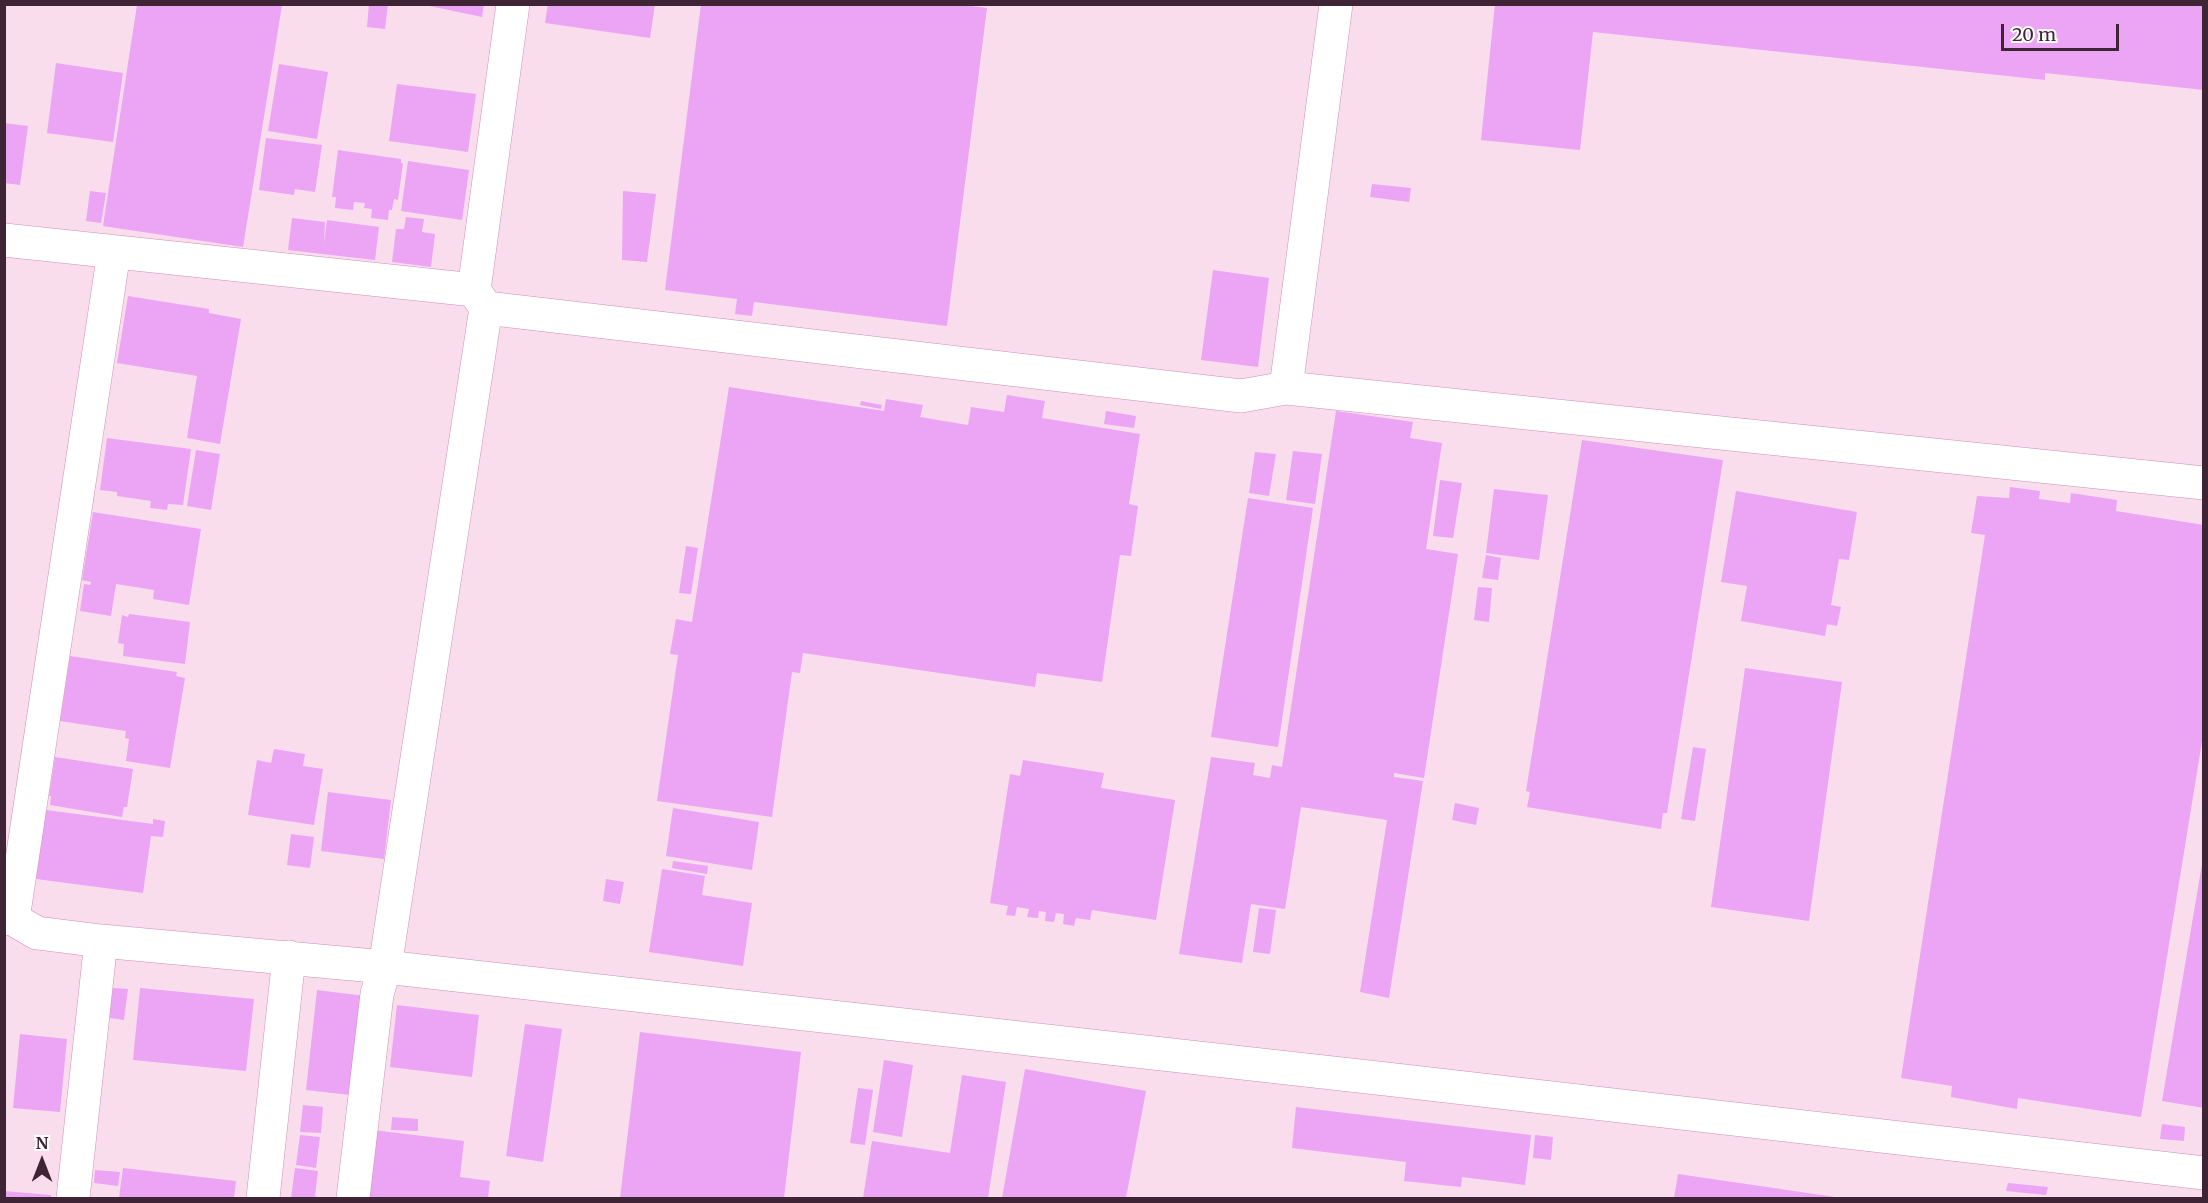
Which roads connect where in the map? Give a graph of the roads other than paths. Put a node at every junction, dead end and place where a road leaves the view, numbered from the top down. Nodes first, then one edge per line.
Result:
1 (513, 4) edge
2 (1336, 4) edge
3 (4, 240) edge
4 (114, 252) junction
5 (480, 299) junction
6 (1286, 388) junction
7 (2204, 483) edge
8 (9, 918) edge
9 (101, 941) junction
10 (289, 957) junction
11 (385, 968) junction
12 (2204, 1173) edge
13 (73, 1198) edge
14 (263, 1198) edge
15 (353, 1198) edge

1 - 5 street
2 - 6 street
3 - 4 street
4 - 5 street
4 - 8 street
5 - 6 street
5 - 11 street
6 - 7 street
8 - 9 street
9 - 10 street
9 - 13 street
10 - 11 street
10 - 14 street
11 - 12 street
11 - 15 street

